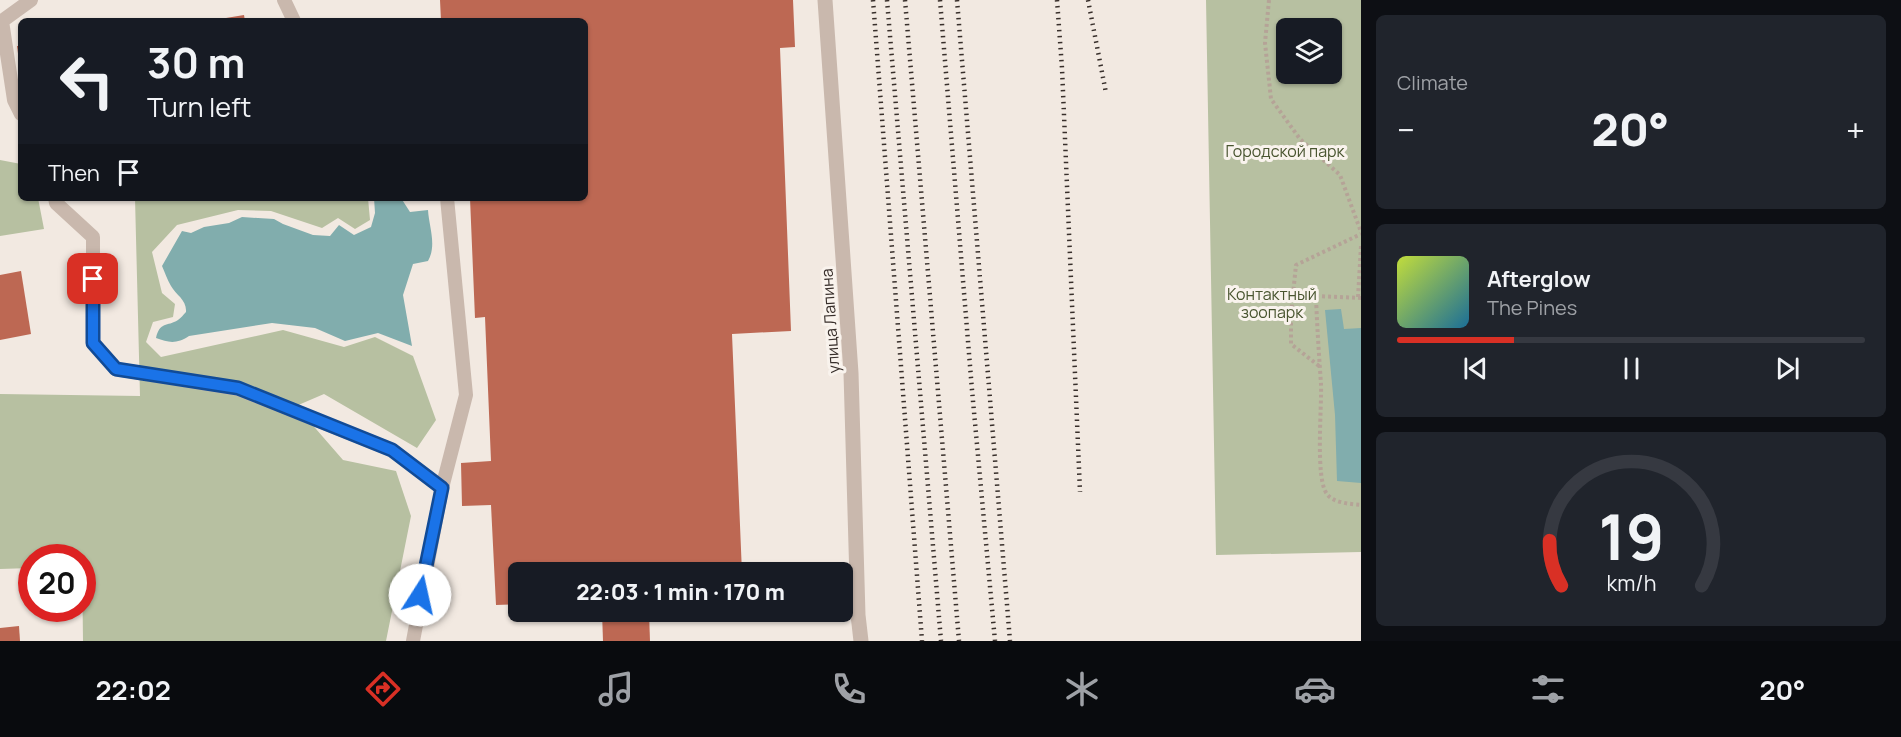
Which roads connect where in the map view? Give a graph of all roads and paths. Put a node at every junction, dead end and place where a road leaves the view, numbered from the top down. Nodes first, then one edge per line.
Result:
1 (31, 0) edge
2 (284, 0) edge
3 (825, 0) edge
4 (1269, 0) edge
5 (293, 18) edge
6 (18, 108) edge
7 (56, 201) edge
8 (447, 201) edge
9 (1361, 233) edge
10 (1361, 246) edge
11 (1292, 295) junction
12 (1316, 296) junction
13 (1360, 298) edge
14 (1319, 366) junction
15 (442, 488) junction
16 (1361, 505) edge
17 (413, 641) edge
18 (861, 641) edge

1 - 6 lane
2 - 5 lane
3 - 18 street, улица Лапина
4 - 9 path
7 - 15 lane
8 - 15 lane
9 - 11 path
10 - 13 path
11 - 12 path
11 - 14 path
12 - 13 path
12 - 14 path
14 - 16 path
15 - 17 lane

